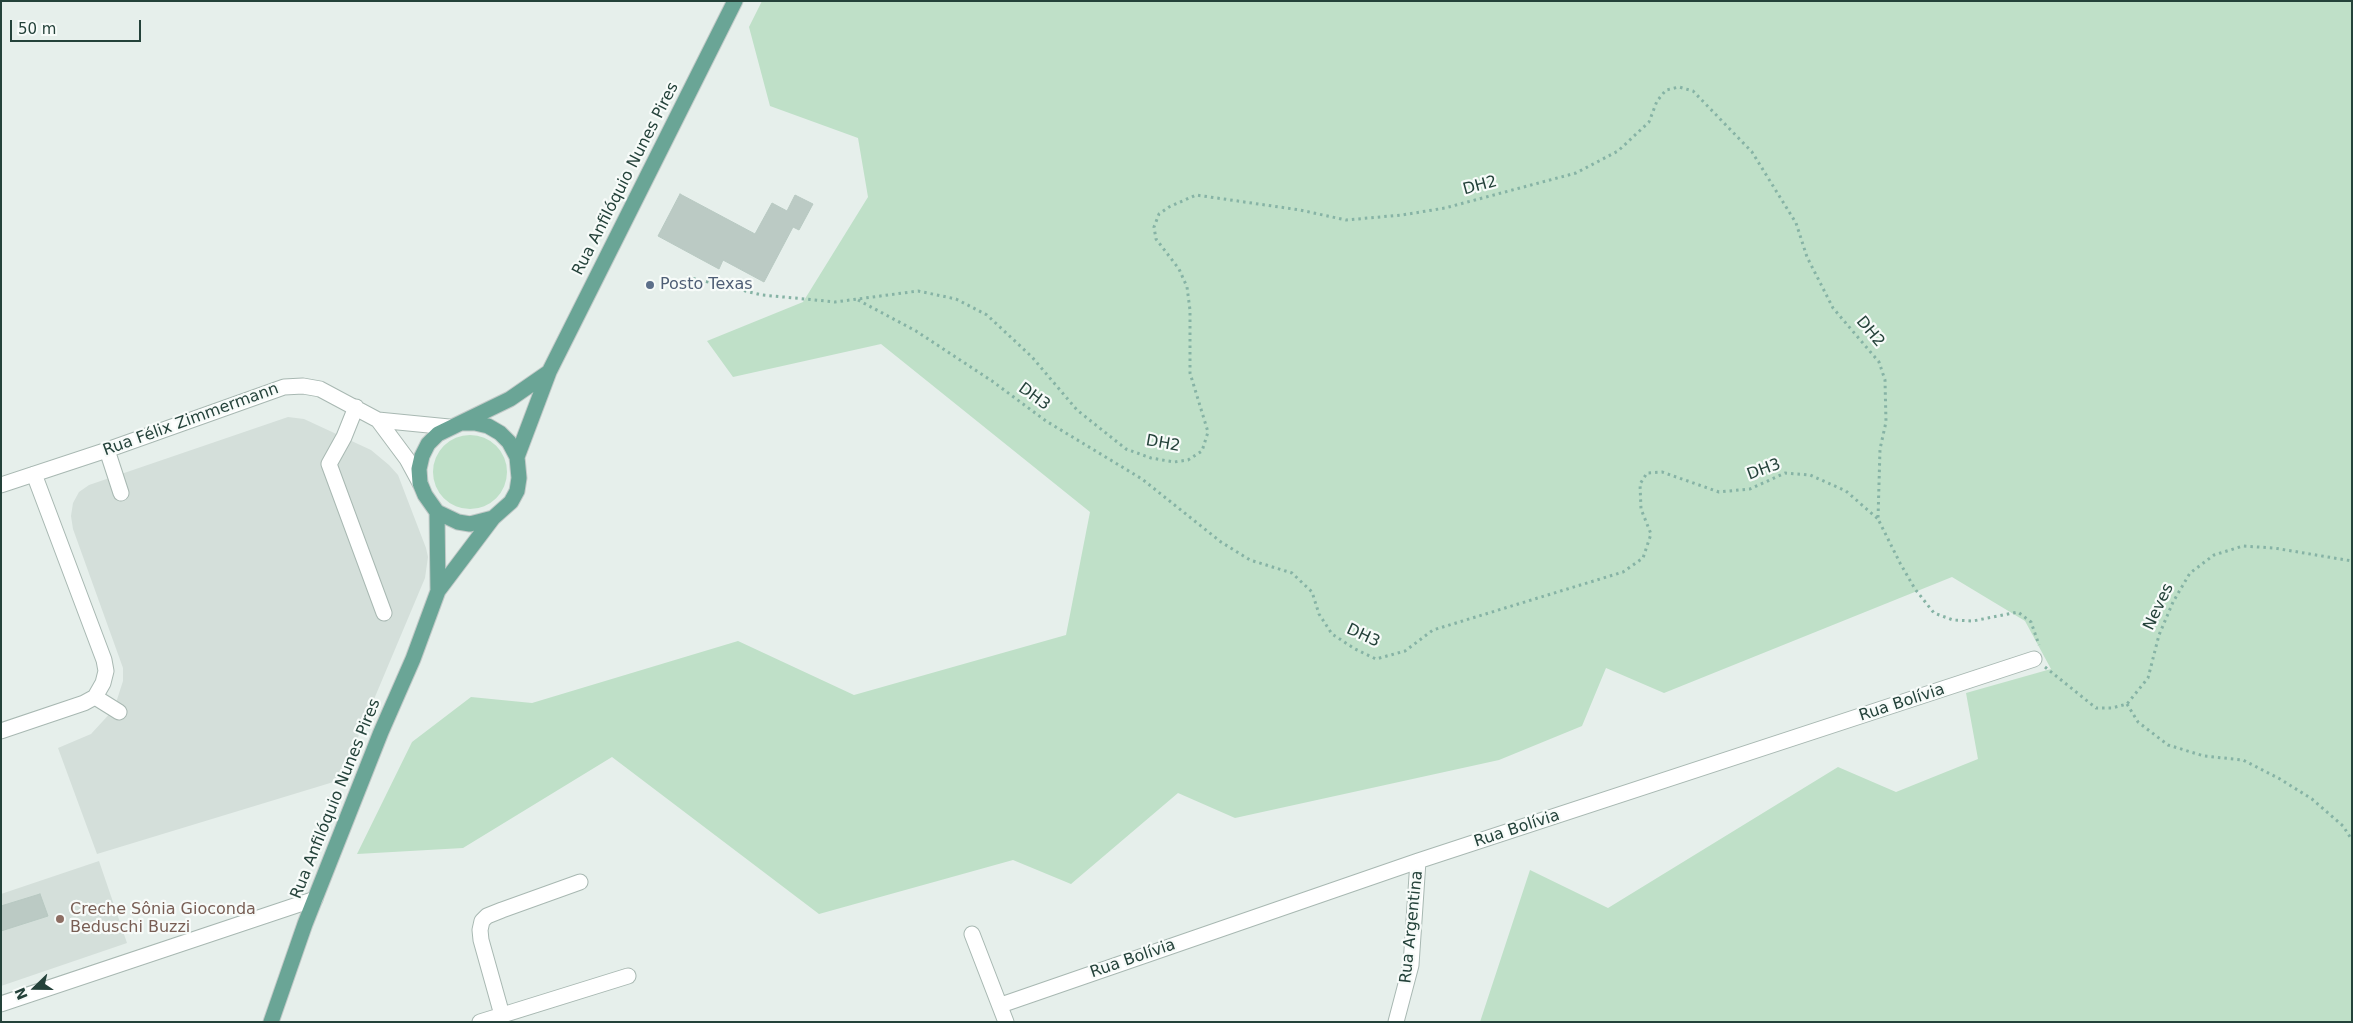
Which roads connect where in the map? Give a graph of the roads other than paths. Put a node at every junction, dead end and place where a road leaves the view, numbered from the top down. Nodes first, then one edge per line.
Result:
1 (735, 1) edge
2 (549, 372) junction
3 (356, 407) junction
4 (378, 420) junction
5 (455, 425) junction
6 (107, 450) junction
7 (517, 457) junction
8 (34, 474) junction
9 (420, 483) junction
10 (1, 485) edge
11 (121, 493) dead end
12 (437, 512) junction
13 (493, 518) junction
14 (438, 591) junction
15 (384, 613) dead end
16 (2034, 659) road end
17 (95, 697) junction
18 (119, 712) dead end
19 (1, 732) edge
20 (1418, 862) junction
21 (580, 882) dead end
22 (315, 899) junction
23 (972, 934) dead end
24 (628, 976) dead end
25 (1, 1004) edge
26 (1001, 1005) junction
27 (502, 1015) junction
28 (271, 1022) edge
29 (480, 1022) edge
30 (1006, 1022) edge
31 (1396, 1022) edge

1 - 2 main road, Rua Anfilóquio Nunes Pires
2 - 5 main road, Rua Anfilóquio Nunes Pires
2 - 7 main road, Rua Anfilóquio Nunes Pires
3 - 4 street, Rua Félix Zimmermann
3 - 6 street, Rua Félix Zimmermann
3 - 15 street
4 - 5 street, Rua Félix Zimmermann
4 - 9 street, Rua Félix Zimmermann
5 - 7 main road
5 - 9 main road, Rua Anfilóquio Nunes Pires
6 - 8 street, Rua Félix Zimmermann
6 - 11 street
7 - 13 main road, Rua Anfilóquio Nunes Pires
8 - 10 street, Rua Félix Zimmermann
8 - 17 street
9 - 12 main road
12 - 13 main road
12 - 14 main road, Rua Anfilóquio Nunes Pires
13 - 14 main road, Rua Anfilóquio Nunes Pires
14 - 22 main road, Rua Anfilóquio Nunes Pires
16 - 20 street, Rua Bolívia
17 - 18 street
17 - 19 street
20 - 26 street, Rua Bolívia
20 - 31 street, Rua Argentina
21 - 27 street
22 - 25 street
22 - 28 main road, Rua Anfilóquio Nunes Pires
23 - 26 street
24 - 27 street
26 - 30 street
27 - 29 street

